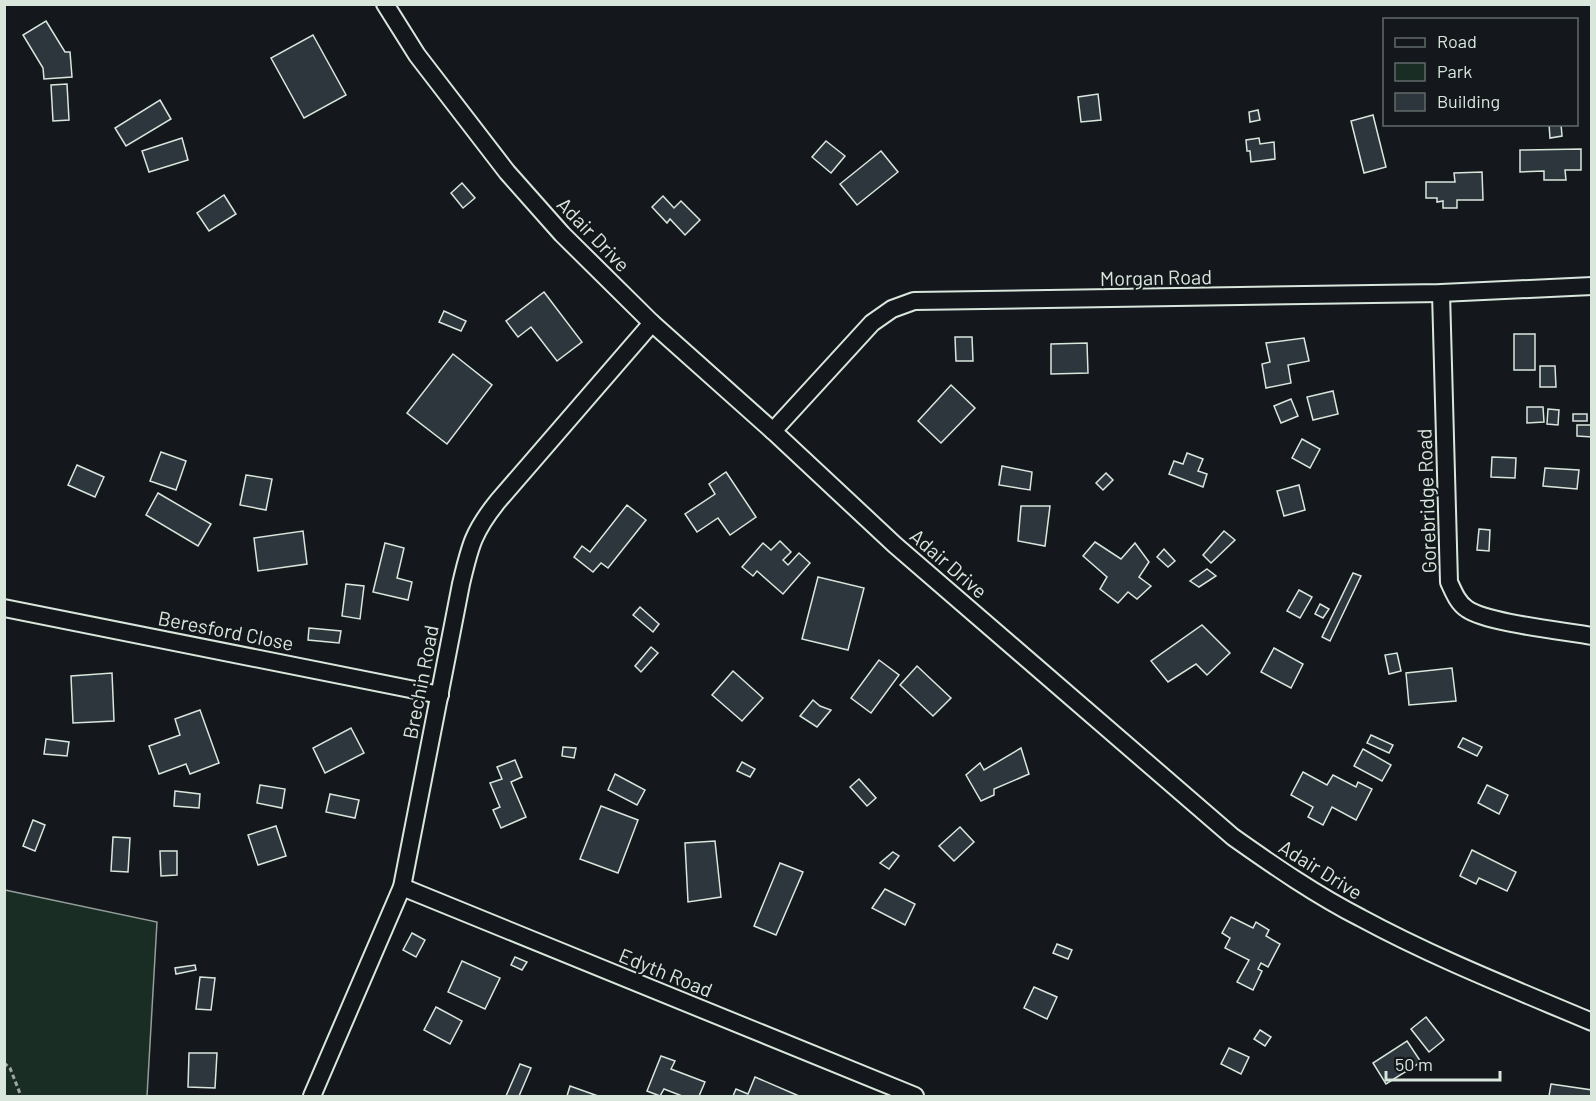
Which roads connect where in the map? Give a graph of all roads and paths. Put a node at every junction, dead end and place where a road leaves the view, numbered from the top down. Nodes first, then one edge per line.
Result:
1 (385, 4) edge
2 (1592, 286) edge
3 (1441, 293) junction
4 (652, 322) junction
5 (773, 431) junction
6 (4, 608) edge
7 (1592, 636) edge
8 (440, 694) junction
9 (402, 887) junction
10 (1592, 1022) edge
11 (4, 1064) edge
12 (21, 1096) edge
13 (312, 1096) edge
14 (915, 1096) edge

1 - 4 street, Adair Drive
2 - 3 street, Morgan Road
3 - 5 street, Morgan Road
3 - 7 street, Gorebridge Road
4 - 5 street, Adair Drive
4 - 8 street, Brechin Road
5 - 10 street, Adair Drive
6 - 8 street, Beresford Close
8 - 9 street, Brechin Road
9 - 13 street, Brechin Road
9 - 14 street, Edyth Road
11 - 12 path

